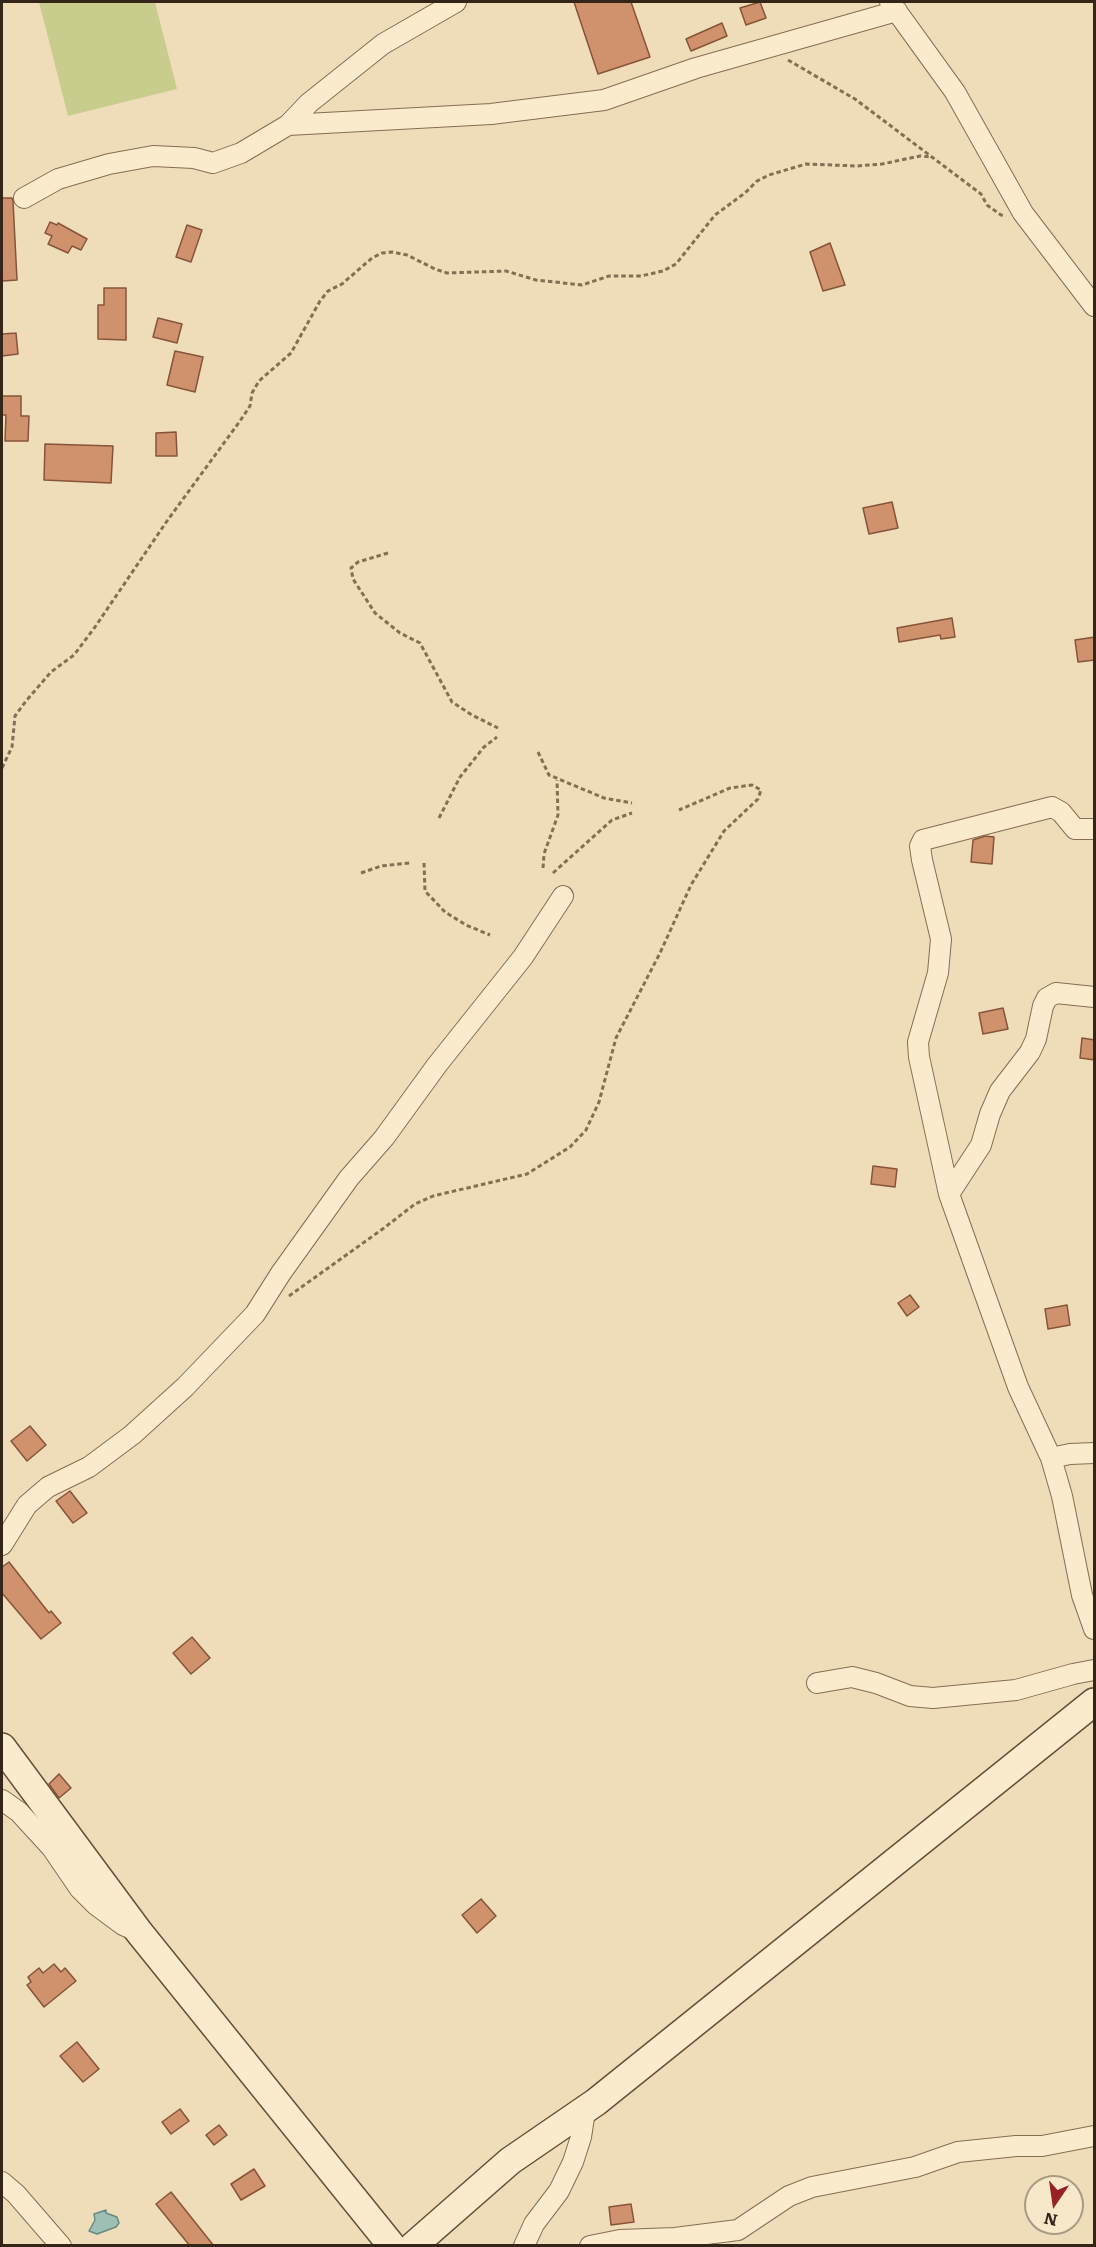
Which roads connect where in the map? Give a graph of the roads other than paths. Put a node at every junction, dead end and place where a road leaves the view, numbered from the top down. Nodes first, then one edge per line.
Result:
1 (456, 2) edge
2 (893, 6) edge
3 (288, 125) junction
4 (24, 198) dead end
5 (1095, 306) edge
6 (1095, 829) edge
7 (563, 896) dead end
8 (1095, 997) edge
9 (949, 1194) junction
10 (1095, 1453) edge
11 (1051, 1458) junction
12 (2, 1545) edge
13 (1095, 1629) edge
14 (1095, 1670) edge
15 (817, 1683) dead end
16 (1095, 1702) edge
17 (2, 1747) edge
18 (2, 1800) edge
19 (139, 1932) junction
20 (585, 2111) junction
21 (1095, 2136) edge
22 (2, 2182) edge
23 (61, 2246) edge
24 (392, 2246) edge
25 (413, 2246) edge
26 (524, 2246) edge
27 (590, 2246) edge

1 - 3 street
2 - 3 street
2 - 5 street
3 - 4 street
6 - 9 street
7 - 12 street
8 - 9 street
9 - 11 street
10 - 11 street
11 - 13 street
14 - 15 street
16 - 20 street
17 - 19 street
18 - 19 street
19 - 24 street
20 - 25 street
20 - 26 street
21 - 27 street
22 - 23 street

